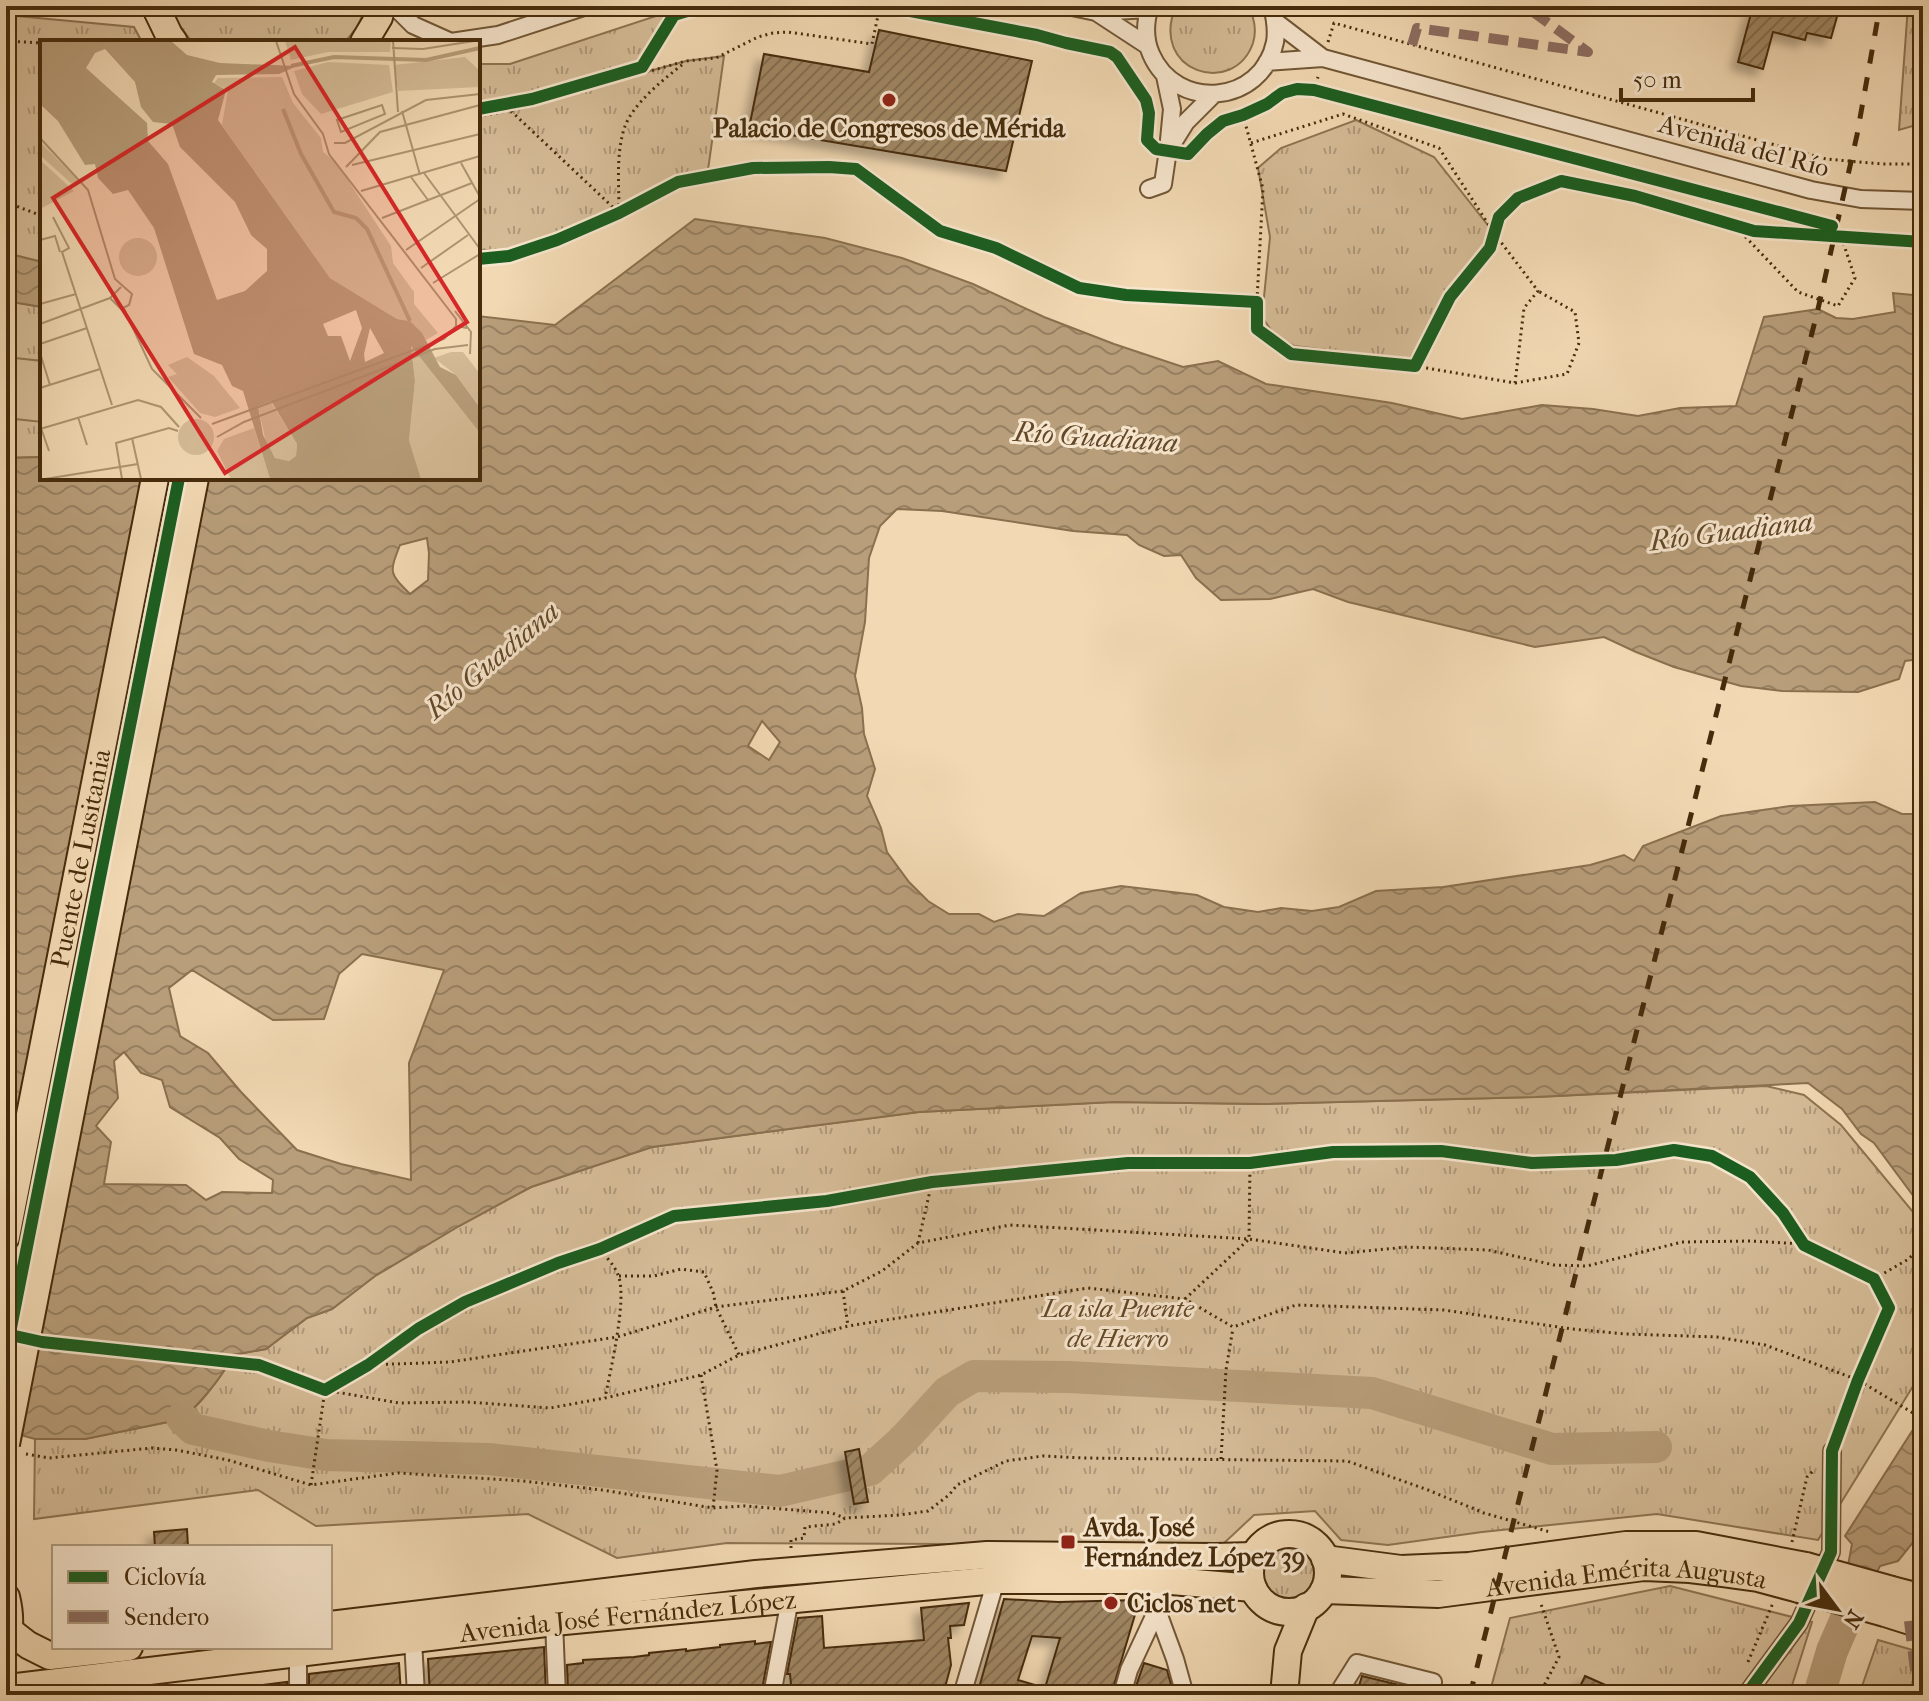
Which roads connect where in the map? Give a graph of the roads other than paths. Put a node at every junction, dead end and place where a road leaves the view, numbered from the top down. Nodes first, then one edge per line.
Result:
1 (155, 6) edge
2 (382, 6) edge
3 (394, 6) edge
4 (587, 6) edge
5 (1067, 6) edge
6 (1150, 8) edge
7 (1096, 12) junction
8 (1274, 14) edge
9 (173, 40) edge
10 (365, 40) edge
11 (447, 40) edge
12 (464, 40) edge
13 (1148, 46) junction
14 (1323, 58) junction
15 (1267, 62) junction
16 (1165, 76) junction
17 (1213, 95) junction
18 (1168, 150) junction
19 (1149, 189) dead end
20 (1923, 201) edge
21 (155, 480) edge
22 (195, 480) edge
23 (6, 1237) edge
24 (13, 1449) edge
25 (1832, 1451) road end
26 (1253, 1556) junction
27 (1325, 1559) junction
28 (1803, 1577) junction
29 (996, 1580) junction
30 (1160, 1580) junction
31 (1253, 1588) junction
32 (6, 1597) edge
33 (1923, 1598) edge
34 (790, 1599) junction
35 (1315, 1599) junction
36 (1889, 1602) junction
37 (1273, 1608) junction
38 (1157, 1610) junction
39 (554, 1622) junction
40 (332, 1625) edge
41 (1923, 1625) edge
42 (8, 1637) edge
43 (413, 1640) junction
44 (111, 1649) edge
45 (1288, 1651) junction
46 (298, 1653) junction
47 (6, 1686) edge
48 (1431, 1688) edge
49 (36, 1689) edge
50 (298, 1695) edge
51 (416, 1695) edge
52 (557, 1695) edge
53 (772, 1695) edge
54 (962, 1695) edge
55 (1122, 1695) edge
56 (1185, 1695) edge
57 (1284, 1695) edge
58 (1337, 1695) edge
59 (1746, 1695) edge

1 - 9 main road
2 - 10 main road
3 - 11 street
4 - 12 street
5 - 7 street
6 - 7 street
6 - 13 street
7 - 13 street
8 - 14 street, Avenida del Río
8 - 15 street
13 - 16 street
14 - 15 street, Avenida del Río
14 - 20 street, Avenida del Río
15 - 17 street
16 - 17 street
16 - 18 street
17 - 18 street
18 - 19 street
21 - 23 main road, Puente de Lusitania
22 - 24 main road, Puente de Lusitania, bridge
25 - 59 street
26 - 27 main road
26 - 31 main road
26 - 40 main road, Avenida José Fernández López
27 - 28 main road, Avenida Emérita Augusta
27 - 35 main road
28 - 35 main road, Avenida Emérita Augusta
28 - 36 main road, Avenida Emérita Augusta, bridge
29 - 30 main road, Avenida José Fernández López
29 - 34 main road, Avenida José Fernández López
29 - 54 street
30 - 31 main road, Avenida José Fernández López
30 - 38 street
31 - 37 main road
32 - 42 main road
33 - 36 main road, Avenida Emérita Augusta
34 - 39 main road, Avenida José Fernández López
34 - 53 street
35 - 37 main road
35 - 45 main road
36 - 41 main road, Avenida Emérita Augusta
37 - 45 main road
38 - 55 street
38 - 56 street
39 - 43 main road, Avenida José Fernández López
39 - 52 street
42 - 44 main road
43 - 46 main road, Avenida José Fernández López
43 - 51 street
45 - 57 main road
46 - 49 main road, Avenida José Fernández López
46 - 50 street
47 - 49 main road, Avenida José Fernández López
48 - 58 street

